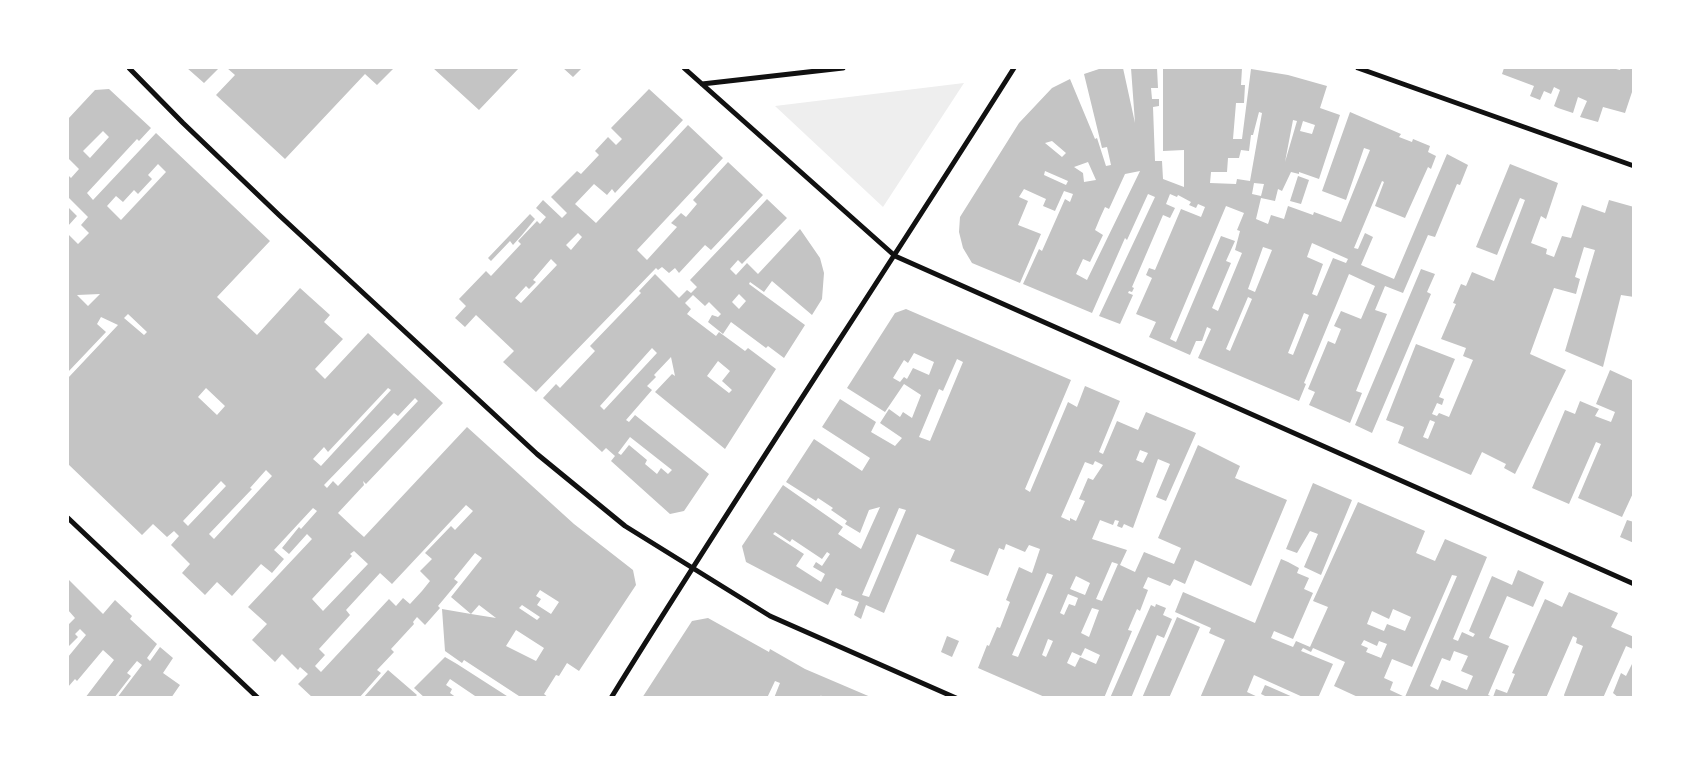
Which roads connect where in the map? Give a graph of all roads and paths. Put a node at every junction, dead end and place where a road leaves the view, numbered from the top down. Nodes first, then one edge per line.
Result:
1 (129, 68) edge
2 (684, 68) edge
3 (842, 68) edge
4 (1014, 68) edge
5 (1358, 68) edge
6 (702, 84) junction
7 (1634, 166) edge
8 (895, 256) junction
9 (68, 518) edge
10 (692, 567) junction
11 (1634, 584) edge
12 (258, 698) edge
13 (611, 698) edge
14 (956, 698) edge

1 - 10 street
2 - 6 street
3 - 6 street
4 - 8 street
5 - 7 street
6 - 8 street
8 - 10 street
8 - 11 street
9 - 12 street
10 - 13 street
10 - 14 street

